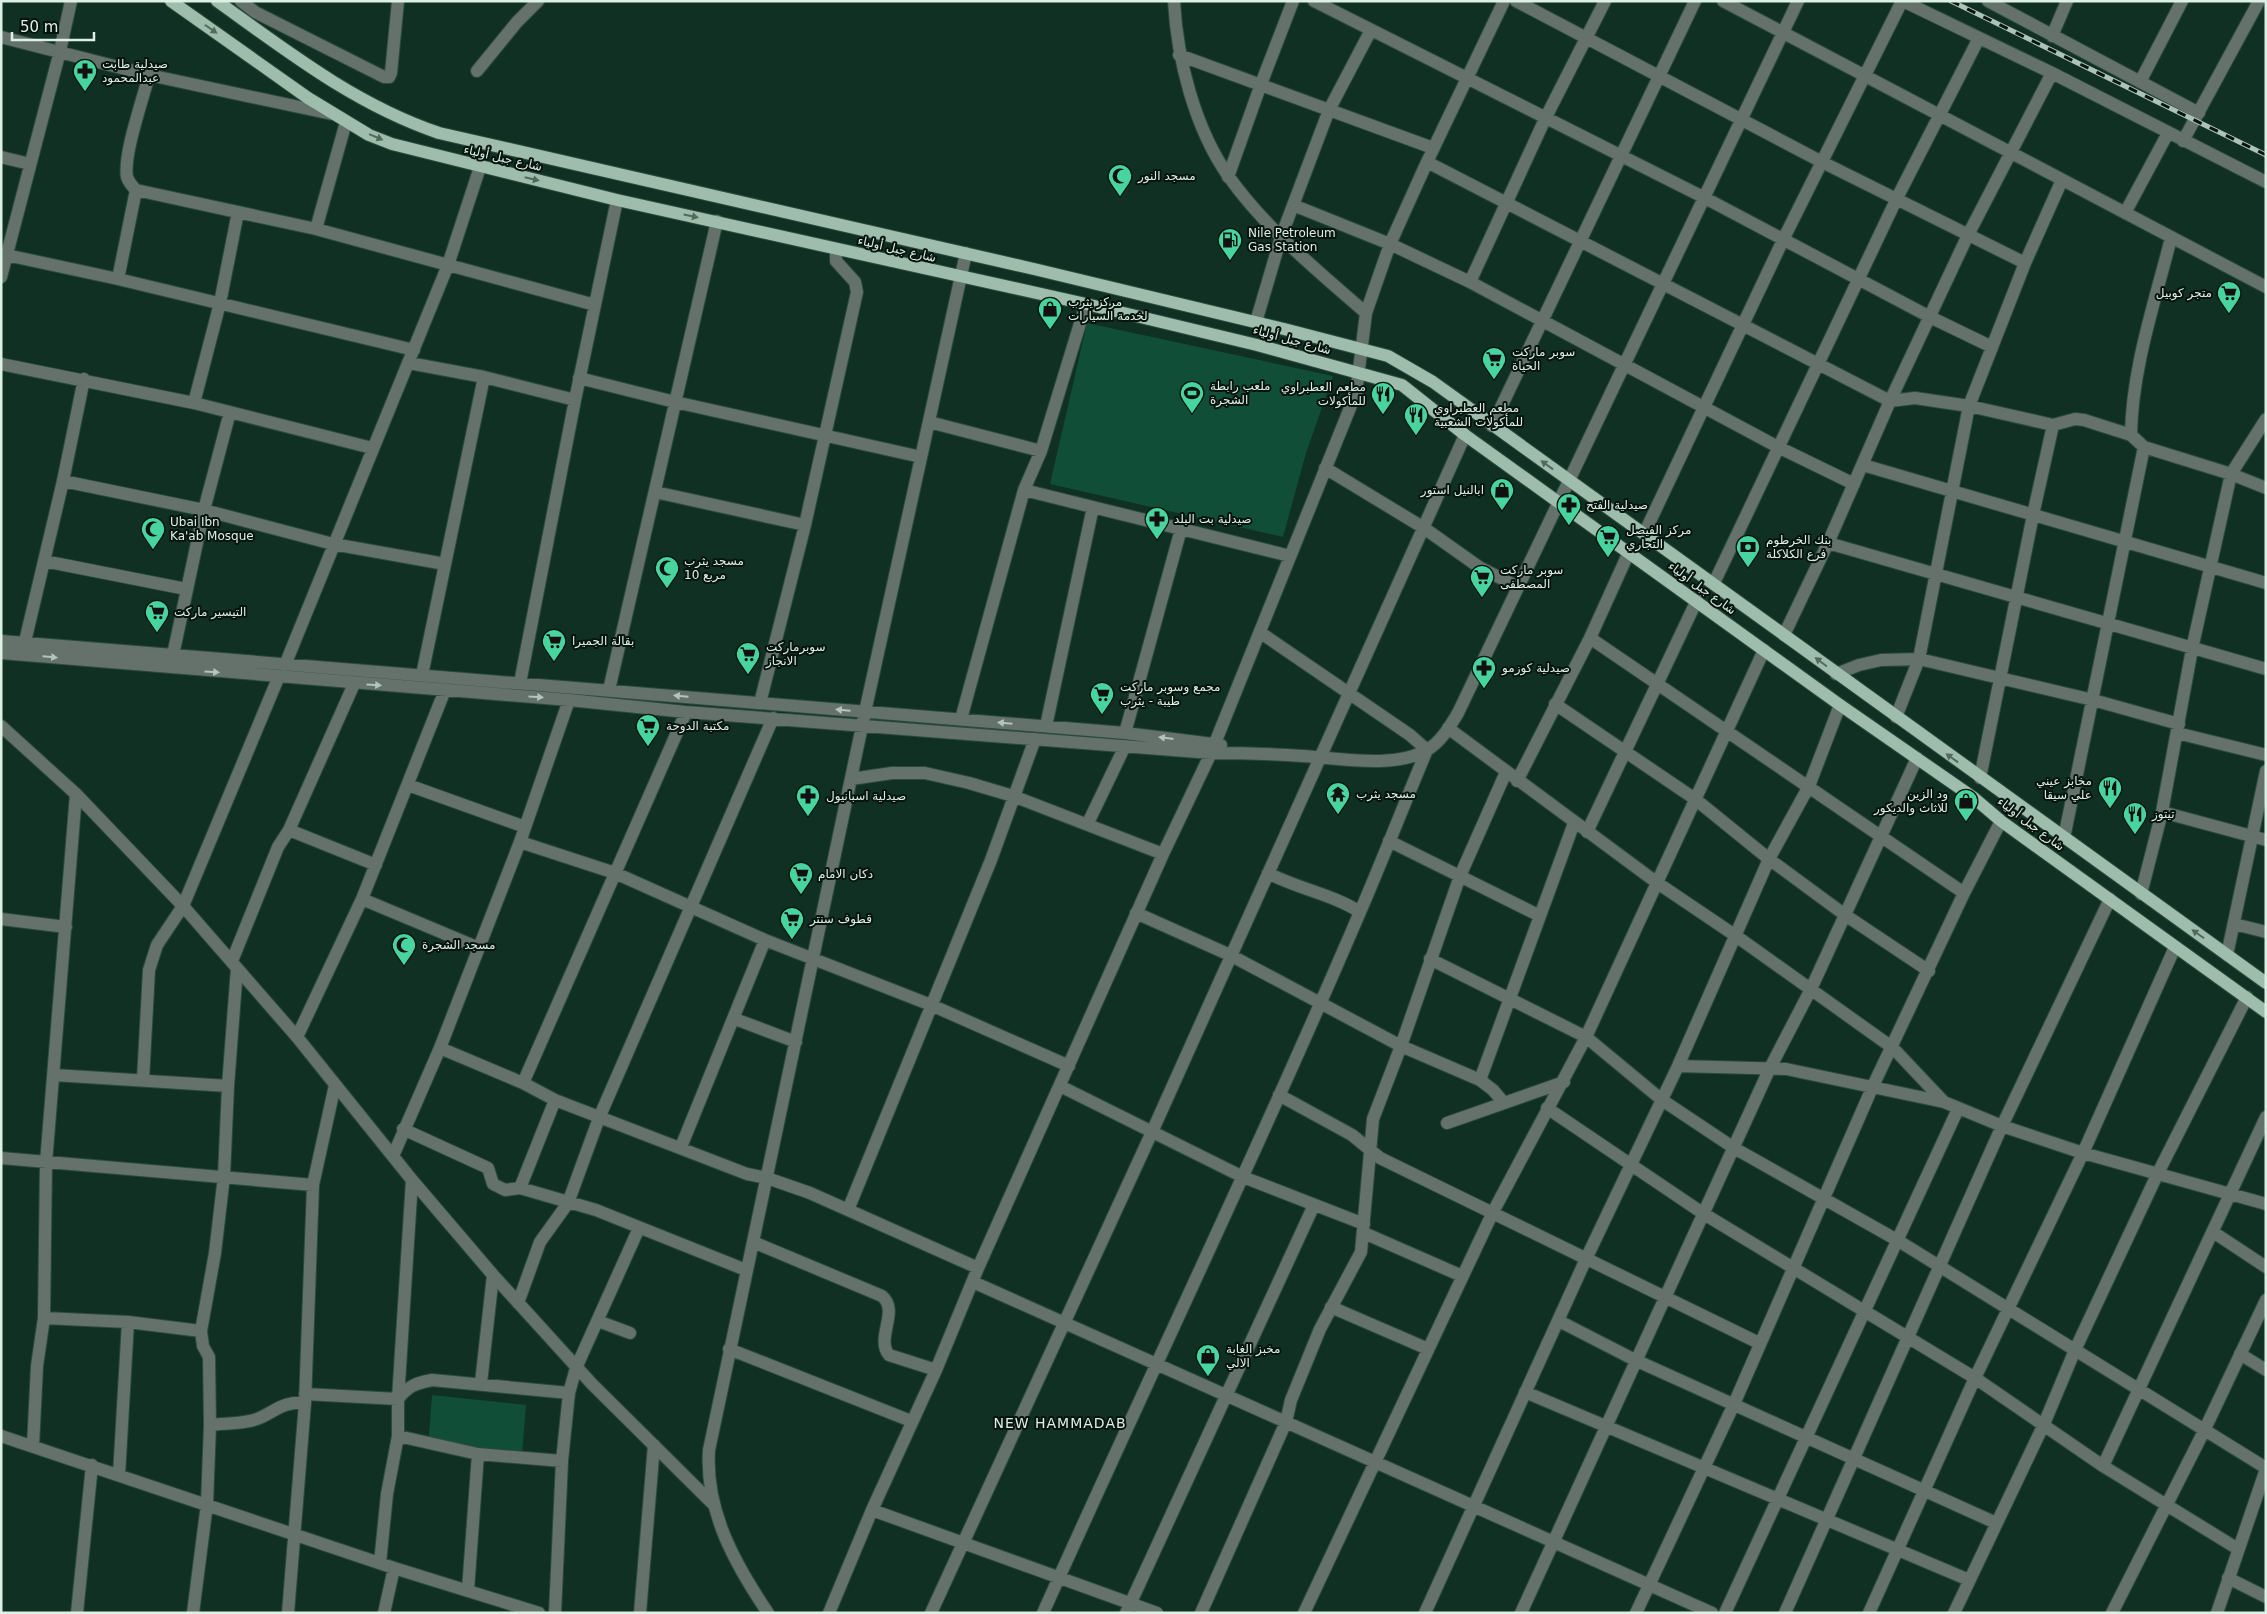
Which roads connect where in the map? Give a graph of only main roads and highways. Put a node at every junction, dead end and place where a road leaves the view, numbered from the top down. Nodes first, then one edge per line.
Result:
1 (171, 1) edge
2 (217, 1) edge
3 (2266, 983) edge
4 (2266, 1012) edge

1 -> 4 main road, شارع جبل أولياء
3 -> 2 main road, شارع جبل أولياء

